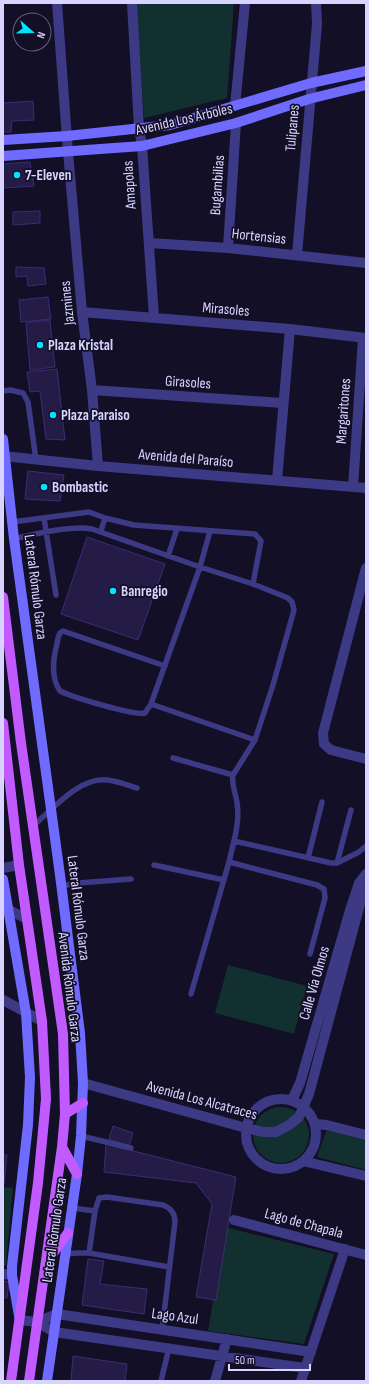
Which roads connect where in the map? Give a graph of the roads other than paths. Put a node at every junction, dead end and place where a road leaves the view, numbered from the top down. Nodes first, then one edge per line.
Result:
1 (57, 3) edge
2 (132, 3) edge
3 (245, 3) edge
4 (316, 3) edge
5 (366, 71) edge
6 (311, 83) junction
7 (366, 85) edge
8 (309, 99) junction
9 (236, 106) junction
10 (236, 124) junction
11 (139, 128) junction
12 (67, 136) junction
13 (3, 140) edge
14 (142, 146) junction
15 (68, 152) junction
16 (3, 156) edge
17 (148, 243) junction
18 (228, 248) junction
19 (296, 255) junction
20 (366, 263) edge
21 (82, 312) junction
22 (154, 317) junction
23 (290, 329) junction
24 (364, 338) edge
25 (92, 390) junction
26 (3, 391) edge
27 (282, 403) junction
28 (3, 439) edge
29 (4, 456) edge
30 (36, 460) junction
31 (98, 466) junction
32 (276, 480) junction
33 (353, 487) junction
34 (366, 488) edge
35 (44, 518) junction
36 (105, 518) junction
37 (12, 522) junction
38 (177, 529) junction
39 (101, 531) junction
40 (210, 531) junction
41 (46, 533) junction
42 (14, 539) junction
43 (168, 556) junction
44 (200, 567) junction
45 (366, 568) edge
46 (253, 584) junction
47 (56, 595) dead end
48 (3, 597) edge
49 (165, 666) junction
50 (152, 704) junction
51 (3, 724) edge
52 (255, 740) junction
53 (173, 758) dead end
54 (366, 759) edge
55 (233, 775) junction
56 (137, 788) dead end
57 (322, 802) dead end
58 (51, 810) junction
59 (351, 810) dead end
60 (33, 826) junction
61 (234, 841) junction
62 (366, 846) edge
63 (308, 858) junction
64 (229, 862) junction
65 (337, 863) junction
66 (19, 865) junction
67 (154, 865) dead end
68 (3, 868) edge
69 (366, 874) edge
70 (3, 879) edge
71 (131, 879) dead end
72 (224, 880) junction
73 (61, 886) junction
74 (366, 888) edge
75 (6, 908) edge
76 (27, 919) junction
77 (310, 954) dead end
78 (191, 994) dead end
79 (3, 1000) edge
80 (26, 1013) junction
81 (42, 1021) junction
82 (83, 1083) junction
83 (292, 1100) junction
84 (83, 1103) junction
85 (304, 1107) junction
86 (65, 1114) junction
87 (315, 1124) junction
88 (246, 1128) junction
89 (366, 1135) edge
90 (81, 1136) junction
91 (62, 1147) junction
92 (132, 1148) dead end
93 (303, 1161) junction
94 (77, 1174) junction
95 (366, 1176) edge
96 (72, 1208) junction
97 (95, 1211) junction
98 (234, 1220) dead end
99 (68, 1233) junction
100 (345, 1249) junction
101 (90, 1253) junction
102 (65, 1254) junction
103 (366, 1255) edge
104 (46, 1262) junction
105 (169, 1267) junction
106 (7, 1275) edge
107 (56, 1314) junction
108 (19, 1320) junction
109 (37, 1322) junction
110 (162, 1330) junction
111 (54, 1332) junction
112 (227, 1339) junction
113 (169, 1348) junction
114 (311, 1352) junction
115 (223, 1356) junction
116 (305, 1368) junction
117 (11, 1381) edge
118 (29, 1381) edge
119 (47, 1381) edge
120 (161, 1381) edge
121 (214, 1381) edge
122 (301, 1381) edge

1 - 12 street, Jazmines
2 - 11 street, Amapolas
3 - 9 street
4 - 6 street, Tulipanes
5 - 6 street, Avenida Los Árboles
6 - 8 street, Tulipanes
6 - 9 street, Avenida Los Árboles
7 - 8 street, Avenida Los Árboles
8 - 10 street, Avenida Los Árboles
8 - 19 street, Tulipanes
9 - 11 street, Avenida Los Árboles
10 - 14 street, Avenida Los Árboles
10 - 18 street, Bugambilias
11 - 12 street, Avenida Los Árboles
11 - 14 street, Amapolas
12 - 13 street, Avenida Los Árboles
12 - 15 street, Jazmines
14 - 15 street, Avenida Los Árboles
14 - 17 street, Amapolas
15 - 16 street, Avenida Los Árboles
15 - 21 street, Jazmines
17 - 18 street, Hortensias
17 - 22 street, Amapolas
18 - 19 street, Hortensias
19 - 20 street, Hortensias
21 - 22 street, Mirasoles
21 - 25 street, Jazmines
22 - 23 street, Mirasoles
23 - 24 street, Mirasoles
23 - 27 street
24 - 33 street, Margaritones
25 - 27 street, Girasoles
25 - 31 street, Jazmines
26 - 30 lane
27 - 32 street
28 - 29 street, Lateral Rómulo Garza
29 - 30 street, Avenida del Paraíso
29 - 37 street, Lateral Rómulo Garza
30 - 31 street, Avenida del Paraíso
31 - 32 street, Avenida del Paraíso
32 - 33 street, Avenida del Paraíso
33 - 34 street, Avenida del Paraíso
35 - 36 lane
35 - 37 lane
35 - 41 lane
36 - 38 lane
36 - 39 lane
37 - 42 street, Lateral Rómulo Garza
38 - 40 lane
38 - 43 lane
39 - 41 lane
39 - 43 lane
40 - 44 lane
40 - 46 lane
41 - 42 lane
41 - 47 lane
42 - 58 street, Lateral Rómulo Garza
43 - 44 lane
44 - 46 lane
44 - 49 lane
45 - 54 street
46 - 52 lane
48 - 60 main road, Avenida Rómulo Garza
49 - 50 lane
49 - 50 lane
50 - 52 lane
51 - 66 main road
52 - 55 lane
53 - 55 lane
55 - 61 lane
56 - 58 lane
57 - 63 lane
58 - 60 lane
58 - 73 street, Lateral Rómulo Garza
59 - 65 lane
60 - 86 main road, Avenida Rómulo Garza
61 - 63 lane
61 - 64 lane
62 - 65 lane
63 - 65 lane
64 - 72 lane
64 - 77 lane
66 - 68 street
66 - 76 main road
67 - 72 lane
69 - 83 street, Calle Vía Olmos
70 - 75 street
71 - 73 lane
72 - 78 lane
73 - 82 street, Lateral Rómulo Garza
74 - 85 street, Calle Vía Olmos
75 - 76 street
75 - 80 street
76 - 81 main road
79 - 80 street
80 - 81 street
80 - 106 street
81 - 108 main road
82 - 84 street, Lateral Rómulo Garza
82 - 88 street, Avenida Los Alcatraces
83 - 85 street
83 - 88 street
84 - 86 main road
84 - 90 street, Lateral Rómulo Garza
85 - 87 street
85 - 88 street, Avenida Los Alcatraces
86 - 91 main road, Avenida Rómulo Garza
87 - 89 street
87 - 93 street
88 - 93 street
90 - 92 lane
90 - 94 street, Lateral Rómulo Garza
91 - 94 main road
91 - 104 main road, Avenida Rómulo Garza
93 - 95 street
94 - 96 street, Lateral Rómulo Garza
96 - 97 lane
96 - 99 street, Lateral Rómulo Garza
97 - 101 lane
97 - 105 lane
98 - 100 street, Lago de Chapala
99 - 102 street, Lateral Rómulo Garza
99 - 104 main road
100 - 103 street, Lago de Chapala
100 - 114 street
101 - 102 lane
101 - 105 lane
102 - 107 street, Lateral Rómulo Garza
104 - 109 main road, Avenida Rómulo Garza
105 - 110 lane
106 - 108 street
107 - 109 street
107 - 110 street, Lago Azul
107 - 111 street, Lateral Rómulo Garza
108 - 109 street
108 - 117 main road
109 - 111 street
109 - 118 main road, Avenida Rómulo Garza
110 - 112 street, Lago Azul
111 - 113 street
111 - 119 street, Lateral Rómulo Garza
112 - 114 street, Lago Azul
112 - 115 street
113 - 115 street
113 - 120 lane
114 - 116 street
115 - 116 street
115 - 121 street
116 - 122 street

